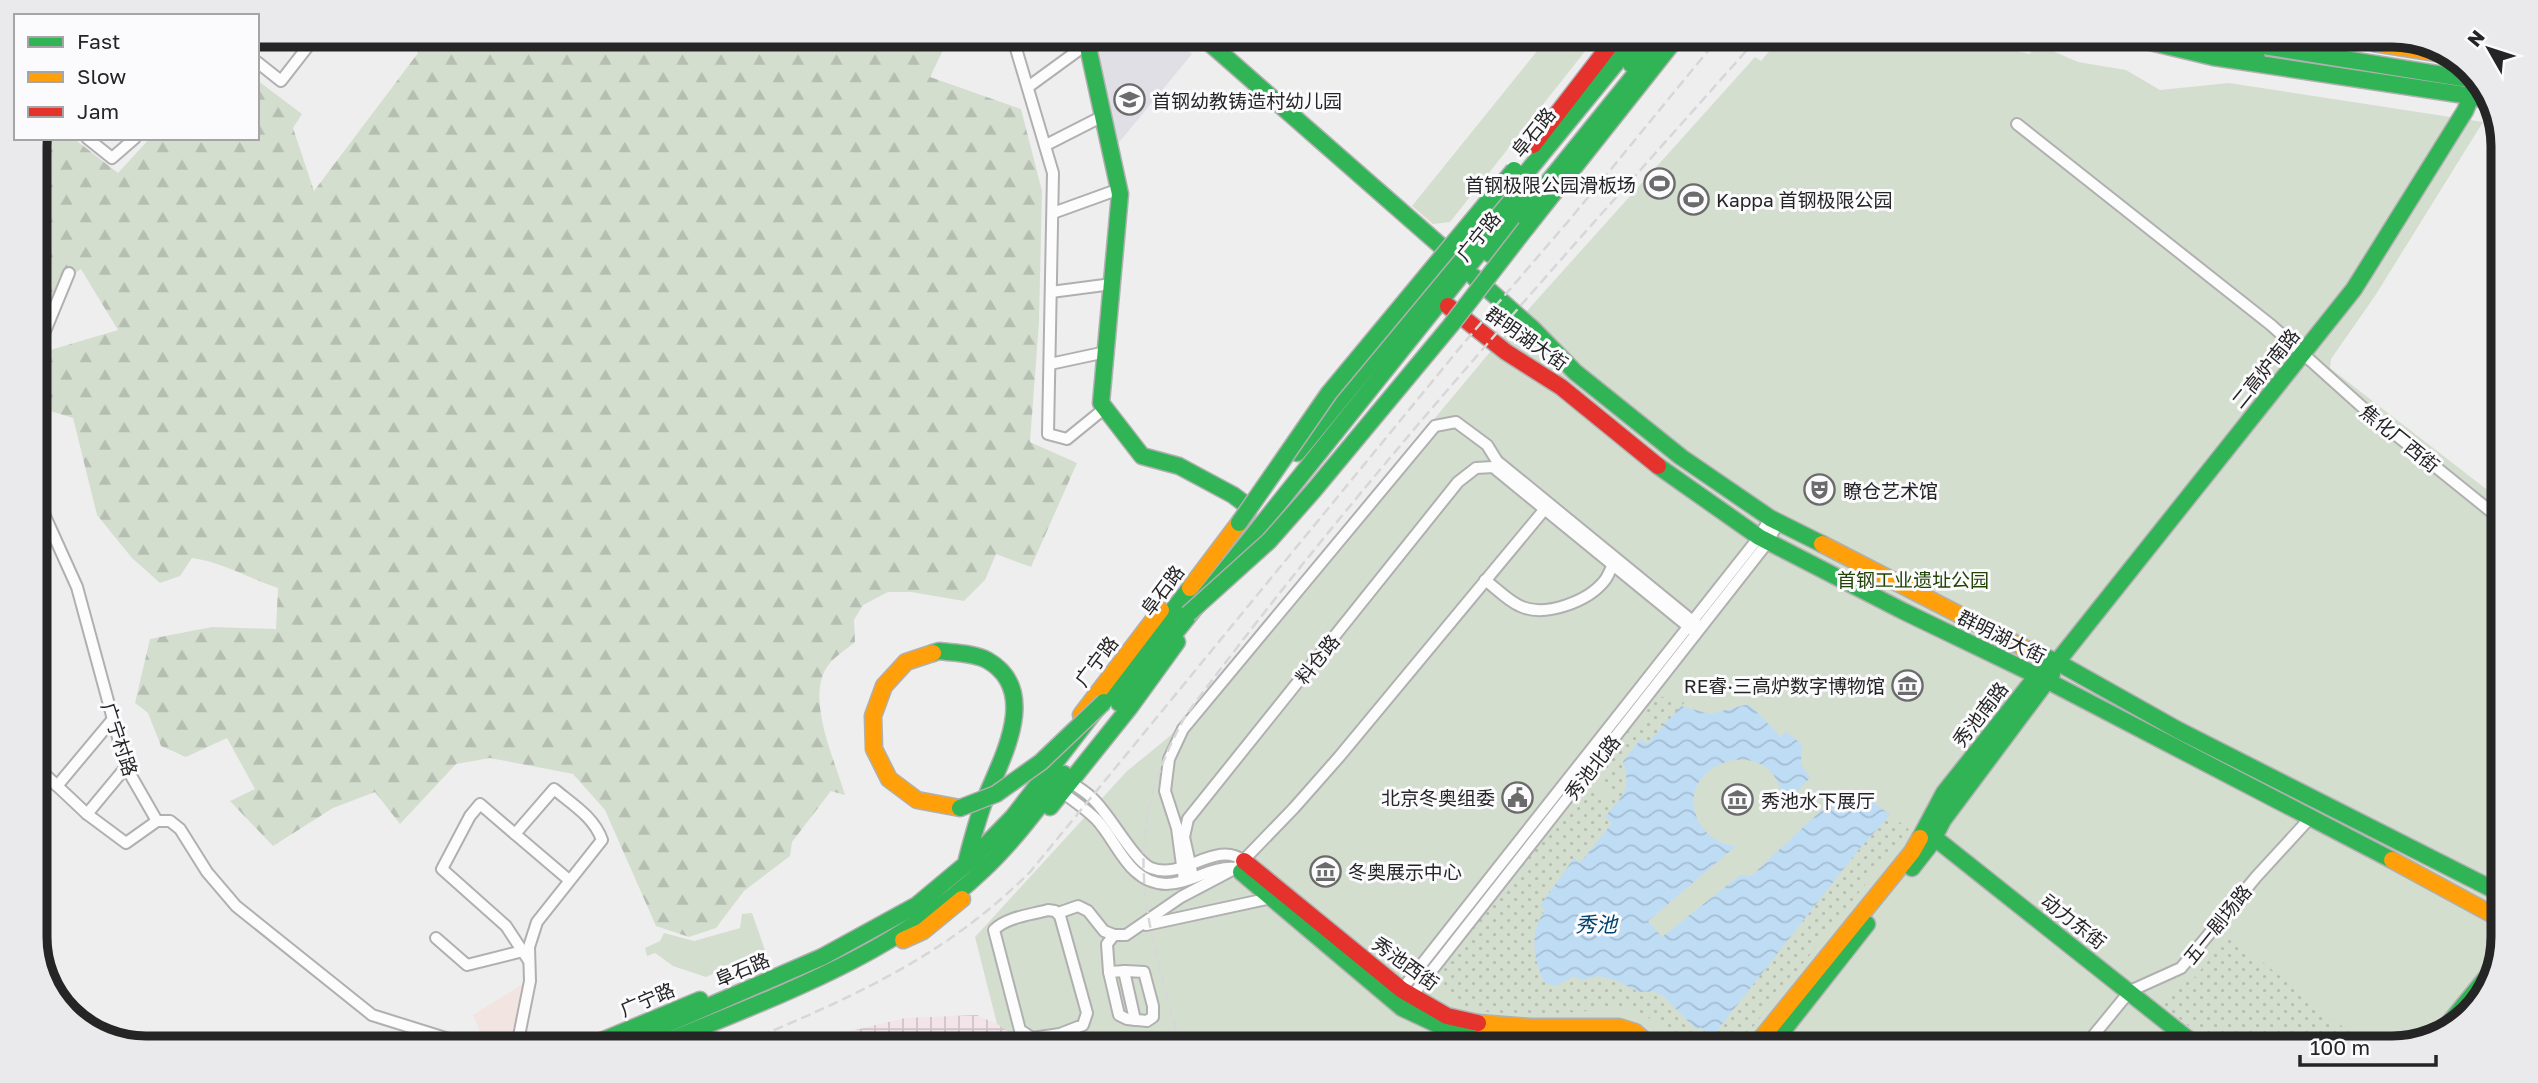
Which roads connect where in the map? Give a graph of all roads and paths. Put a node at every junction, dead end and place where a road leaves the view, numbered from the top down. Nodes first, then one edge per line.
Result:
1 (307, 47) edge
2 (1016, 47) edge
3 (1078, 47) edge
4 (1087, 47) edge
5 (1220, 47) edge
6 (1609, 47) edge
7 (1618, 47) edge
8 (1629, 47) edge
9 (1645, 47) edge
10 (1656, 47) edge
11 (1670, 47) edge
12 (2171, 47) edge
13 (2236, 47) edge
14 (2268, 47) edge
15 (259, 64) edge
16 (2275, 67) junction
17 (2454, 80) edge
18 (2454, 82) edge
19 (1028, 87) junction
20 (2474, 91) edge
21 (1103, 116) junction
22 (2017, 124) dead end
23 (90, 140) edge
24 (133, 140) edge
25 (1046, 145) junction
26 (1120, 194) junction
27 (1053, 213) junction
28 (1450, 254) junction
29 (69, 273) dead end
30 (1472, 276) junction
31 (1112, 284) junction
32 (1051, 292) junction
33 (1448, 306) junction
34 (47, 326) edge
35 (1106, 352) junction
36 (2304, 354) junction
37 (1050, 364) junction
38 (1105, 408) junction
39 (1245, 505) junction
40 (1544, 510) junction
41 (2491, 512) edge
42 (47, 521) edge
43 (1774, 521) junction
44 (1239, 523) junction
45 (1764, 539) junction
46 (1613, 565) junction
47 (1228, 578) junction
48 (1485, 579) junction
49 (1188, 614) junction
50 (1694, 627) junction
51 (2057, 662) junction
52 (2042, 679) junction
53 (1104, 702) junction
54 (113, 719) junction
55 (126, 767) junction
56 (47, 776) edge
57 (57, 786) junction
58 (1066, 787) junction
59 (87, 814) junction
60 (2312, 817) junction
61 (157, 821) junction
62 (1929, 833) junction
63 (515, 834) junction
64 (967, 859) junction
65 (1240, 864) junction
66 (1186, 866) junction
67 (1188, 879) junction
68 (569, 880) junction
69 (2491, 888) edge
70 (1271, 898) junction
71 (1058, 913) junction
72 (2491, 914) edge
73 (1140, 927) junction
74 (1114, 935) junction
75 (436, 938) dead end
76 (523, 951) junction
77 (529, 961) junction
78 (1124, 971) junction
79 (1109, 972) junction
80 (2130, 991) junction
81 (1402, 999) junction
82 (1135, 1020) junction
83 (439, 1036) edge
84 (519, 1036) edge
85 (613, 1036) edge
86 (639, 1036) edge
87 (680, 1036) edge
88 (703, 1036) edge
89 (1029, 1036) edge
90 (1041, 1036) edge
91 (1468, 1036) edge
92 (1640, 1036) edge
93 (1763, 1036) edge
94 (1778, 1036) edge
95 (2093, 1036) edge
96 (2185, 1036) edge

1 - 15 street
2 - 19 street
3 - 19 street
4 - 21 main road
5 - 28 main road
6 - 44 main road, bridge
7 - 28 main road, 广宁路
8 - 44 main road, 阜石路, bridge
9 - 49 main road, 阜石路, bridge
10 - 30 main road, 广宁路
11 - 47 main road, bridge
12 - 16 main road
13 - 16 main road
14 - 17 main road
16 - 18 main road
19 - 25 street
20 - 36 main road, 二高炉南路
21 - 25 street
21 - 26 main road
22 - 36 street, 焦化厂西街
23 - 24 street
25 - 27 street
26 - 27 street
26 - 31 main road
27 - 32 street
28 - 39 main road, 广宁路
29 - 34 street
30 - 33 main road, 广宁路
30 - 43 main road, 群明湖大街
31 - 32 street
31 - 35 main road
32 - 37 street
33 - 45 main road, 群明湖大街
33 - 47 main road, 广宁路
35 - 37 street
35 - 38 main road
36 - 41 street, 焦化厂西街
36 - 51 main road, 二高炉南路
37 - 38 street
38 - 39 main road
39 - 64 main road, 广宁路
40 - 46 street
40 - 48 street
40 - 66 street, 料仓路
42 - 54 street, 广宁村路
43 - 45 street, 秀池北路
43 - 51 main road, 群明湖大街
44 - 53 main road, 阜石路
45 - 50 street, 秀池北路
45 - 52 main road, 群明湖大街
46 - 48 street
46 - 50 street
47 - 49 main road, bridge
47 - 58 main road, 广宁路
48 - 65 street
49 - 87 main road, 阜石路
50 - 66 street
50 - 81 street, 秀池北路
51 - 52 main road, 秀池南路
51 - 69 main road, 群明湖大街
52 - 60 main road, 群明湖大街
52 - 62 main road, 秀池南路
53 - 64 main road, bridge
53 - 86 main road, 阜石路, bridge
54 - 55 street, 广宁村路
54 - 57 street
55 - 59 street
55 - 61 street, 广宁村路
56 - 57 street
57 - 59 street
58 - 66 street
58 - 67 street
58 - 88 main road, 广宁路
59 - 61 street
60 - 72 main road, 群明湖大街
60 - 80 street, 五一剧场路
61 - 83 street
62 - 80 main road, 动力东街
62 - 93 main road, 秀池南路
62 - 94 main road, 秀池南路
63 - 68 street
63 - 68 street
63 - 76 street
64 - 85 main road, 广宁路
65 - 66 street
65 - 67 street
65 - 70 main road, 秀池西街
65 - 73 street
65 - 81 main road, 秀池西街
66 - 67 street
68 - 77 street
70 - 73 street
70 - 81 main road, 秀池西街
71 - 74 street
71 - 89 street
71 - 90 street
73 - 74 street
74 - 79 street
75 - 76 street
76 - 77 street
77 - 84 street
78 - 79 street
78 - 82 street
78 - 82 street
79 - 82 street
80 - 95 street, 五一剧场路
80 - 96 main road, 动力东街
81 - 91 main road, 秀池西街
81 - 92 main road, 秀池西街

